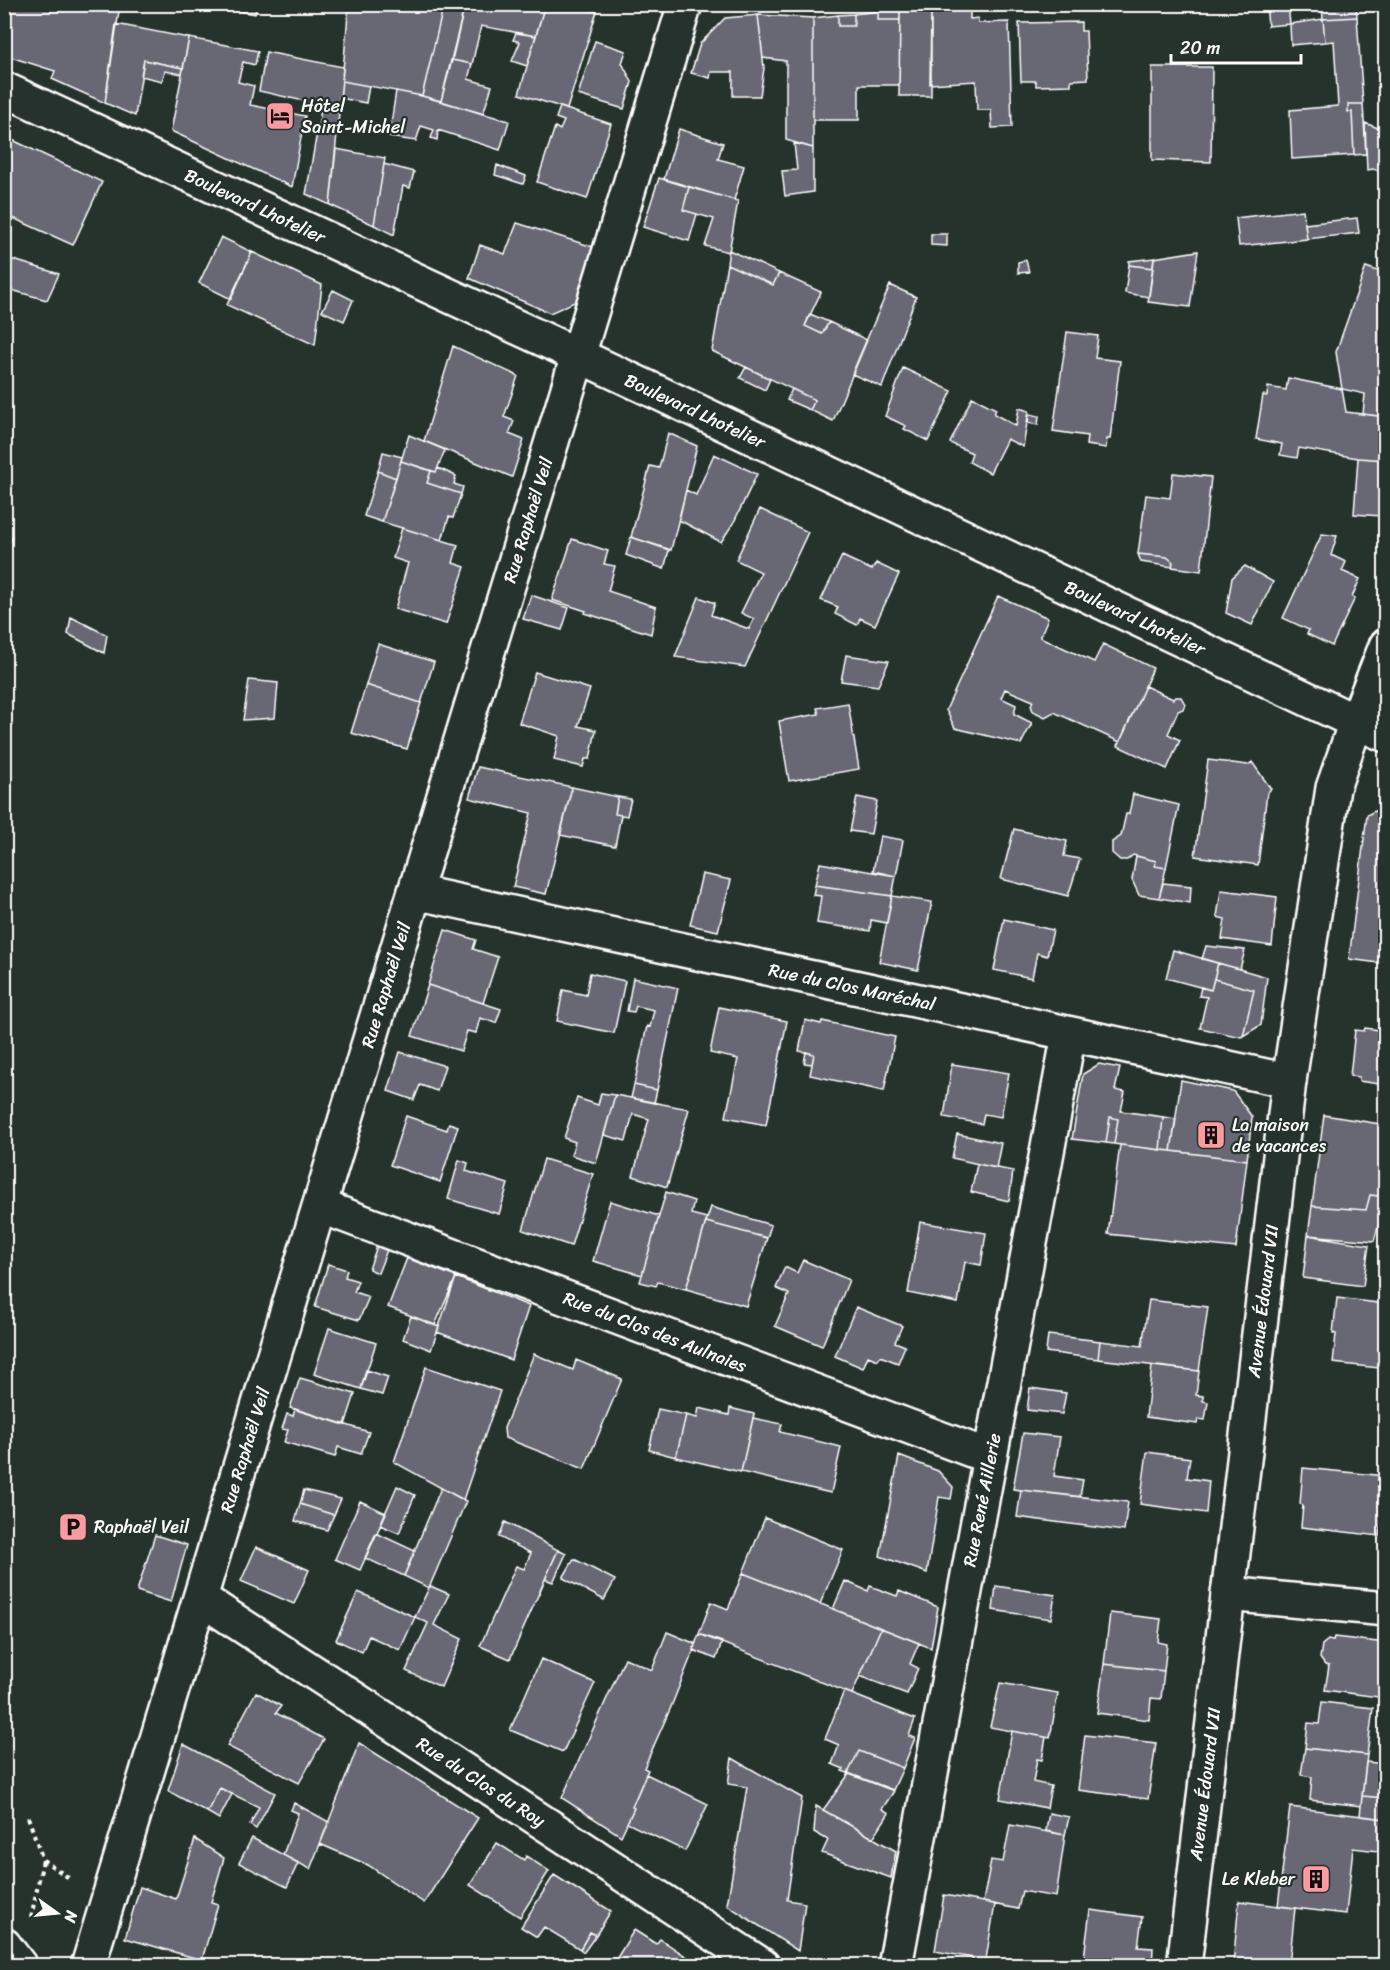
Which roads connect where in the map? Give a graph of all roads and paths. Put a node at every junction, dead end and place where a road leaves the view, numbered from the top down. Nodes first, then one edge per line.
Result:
1 (685, 4) edge
2 (4, 89) edge
3 (578, 356) junction
4 (1386, 646) edge
5 (1356, 722) junction
6 (1386, 735) edge
7 (415, 892) junction
8 (1069, 1034) junction
9 (1289, 1081) junction
10 (320, 1206) junction
11 (990, 1457) junction
12 (1228, 1594) junction
13 (200, 1598) junction
14 (1386, 1609) edge
15 (28, 1816) dead end
16 (44, 1860) junction
17 (107, 1904) junction
18 (12, 1955) edge
19 (88, 1965) edge
20 (763, 1965) edge
21 (895, 1965) edge
22 (1184, 1965) edge

1 - 3 street, Rue Raphaël Veil
2 - 3 street, Boulevard Lhotelier
3 - 5 street, Boulevard Lhotelier
3 - 7 street, Rue Raphaël Veil
4 - 5 street, Avenue Édouard VII
5 - 6 street, Boulevard Lhotelier
5 - 9 street, Avenue Édouard VII
7 - 8 street, Rue du Clos Maréchal
7 - 10 street, Rue Raphaël Veil
8 - 9 street, Rue du Clos Maréchal
8 - 11 street, Rue René Aillerie
9 - 12 street, Avenue Édouard VII
10 - 11 street, Rue du Clos des Aulnaies
10 - 13 street, Rue Raphaël Veil
11 - 21 street, Rue René Aillerie
12 - 14 street
12 - 22 street, Avenue Édouard VII
13 - 17 street, Rue Raphaël Veil
13 - 20 street, Rue du Clos du Roy
15 - 16 path
16 - 17 path
16 - 18 path
17 - 19 street, Rue Raphaël Veil

